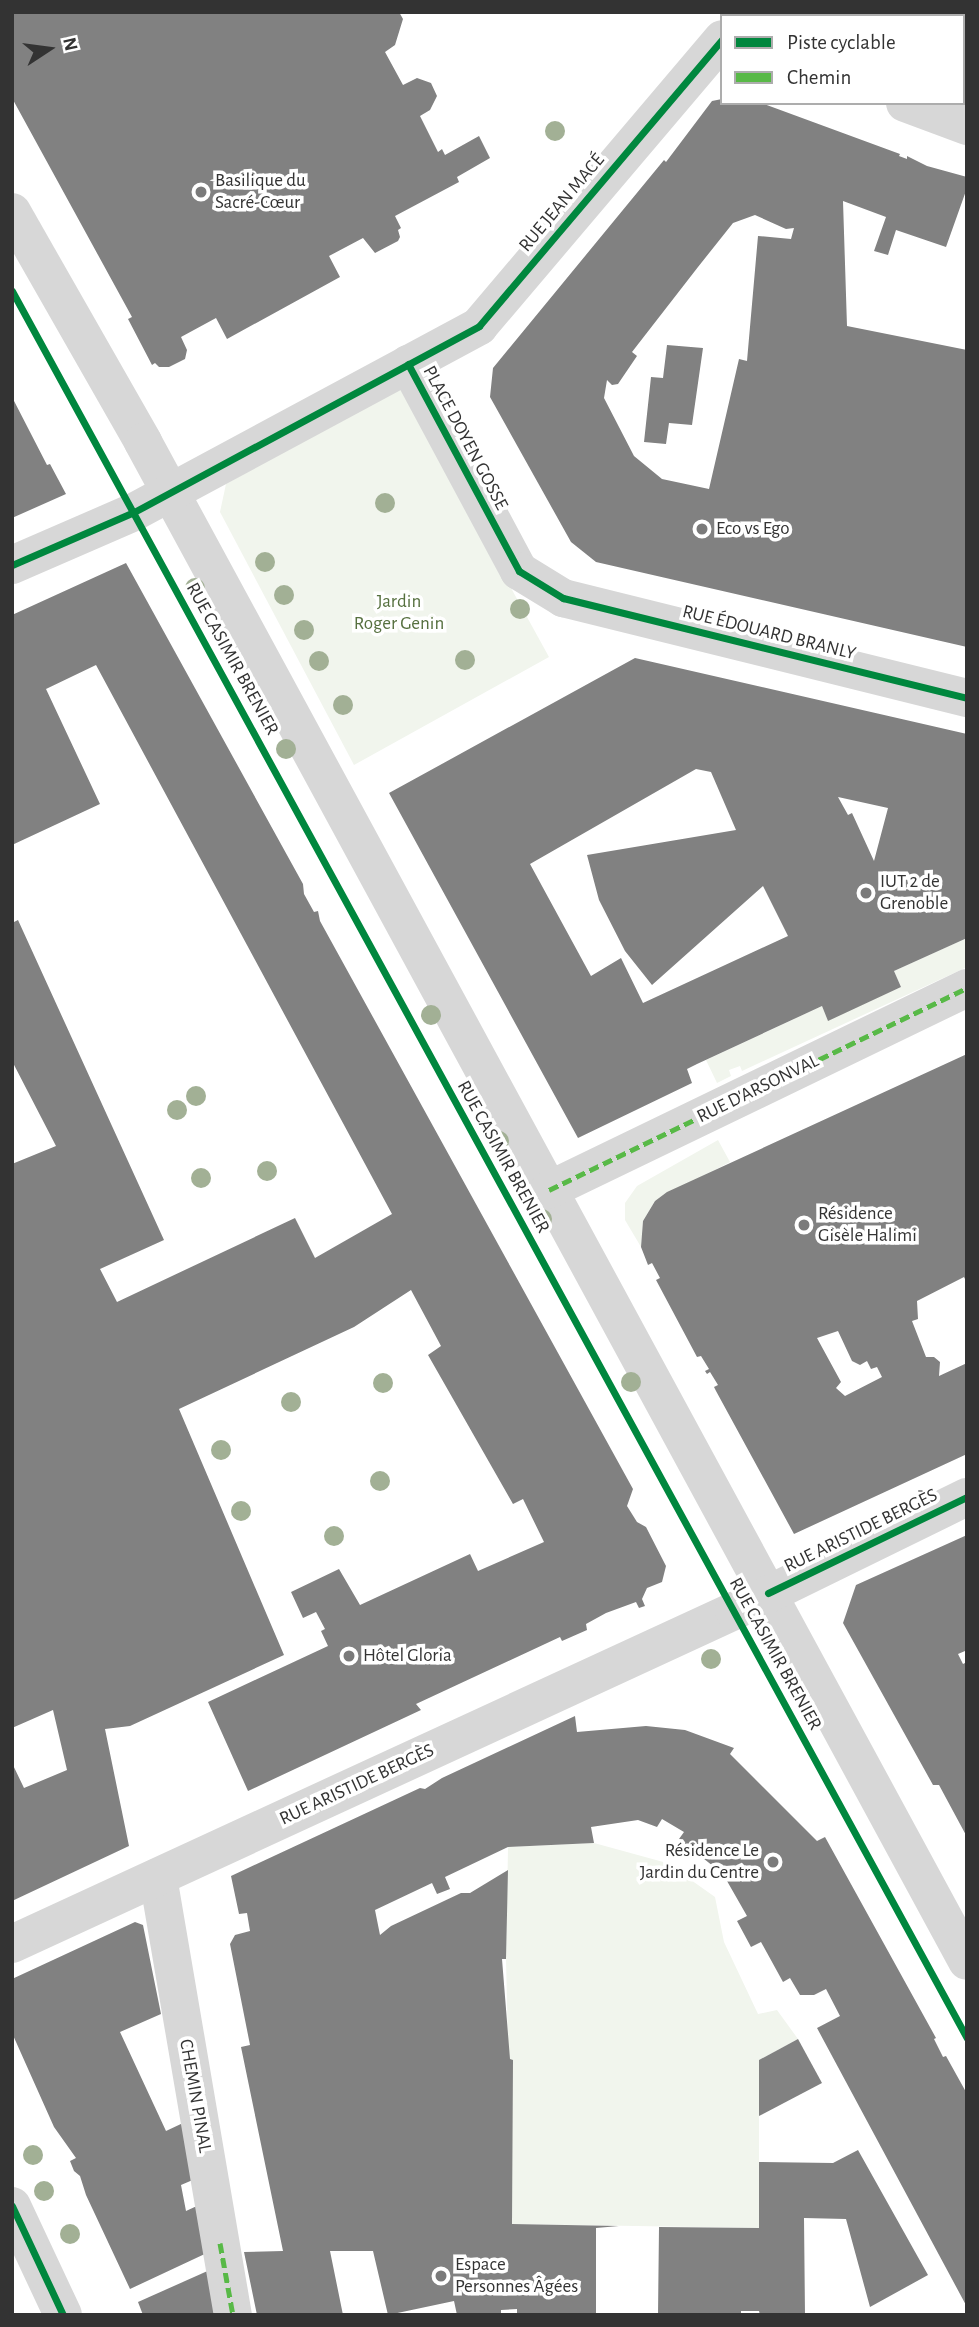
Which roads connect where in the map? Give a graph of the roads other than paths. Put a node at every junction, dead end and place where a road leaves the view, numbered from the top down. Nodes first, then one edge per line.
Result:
1 (720, 41) edge
2 (910, 105) edge
3 (967, 126) edge
4 (12, 212) edge
5 (408, 364) junction
6 (170, 492) junction
7 (12, 565) edge
8 (563, 598) joint
9 (967, 698) edge
10 (967, 988) edge
11 (549, 1190) junction
12 (967, 1497) edge
13 (768, 1593) junction
14 (158, 1877) junction
15 (12, 1944) edge
16 (967, 1961) edge
17 (12, 2206) edge
18 (41, 2294) edge
19 (233, 2315) edge

1 - 5 street, RUE JEAN MACÉ
2 - 3 street
4 - 6 street, RUE CASIMIR BRENIER
5 - 6 street, PLACE DOYEN GOSSE
5 - 8 street, PLACE DOYEN GOSSE
6 - 7 street, PLACE DOYEN GOSSE
6 - 11 street, RUE CASIMIR BRENIER
8 - 9 street, RUE ÉDOUARD BRANLY
10 - 11 street, RUE D'ARSONVAL
11 - 13 street, RUE CASIMIR BRENIER
12 - 13 street, RUE ARISTIDE BERGÈS
13 - 14 street, RUE ARISTIDE BERGÈS
13 - 16 street, RUE CASIMIR BRENIER
14 - 15 street, RUE ARISTIDE BERGÈS
14 - 19 street, CHEMIN PINAL
17 - 18 street

